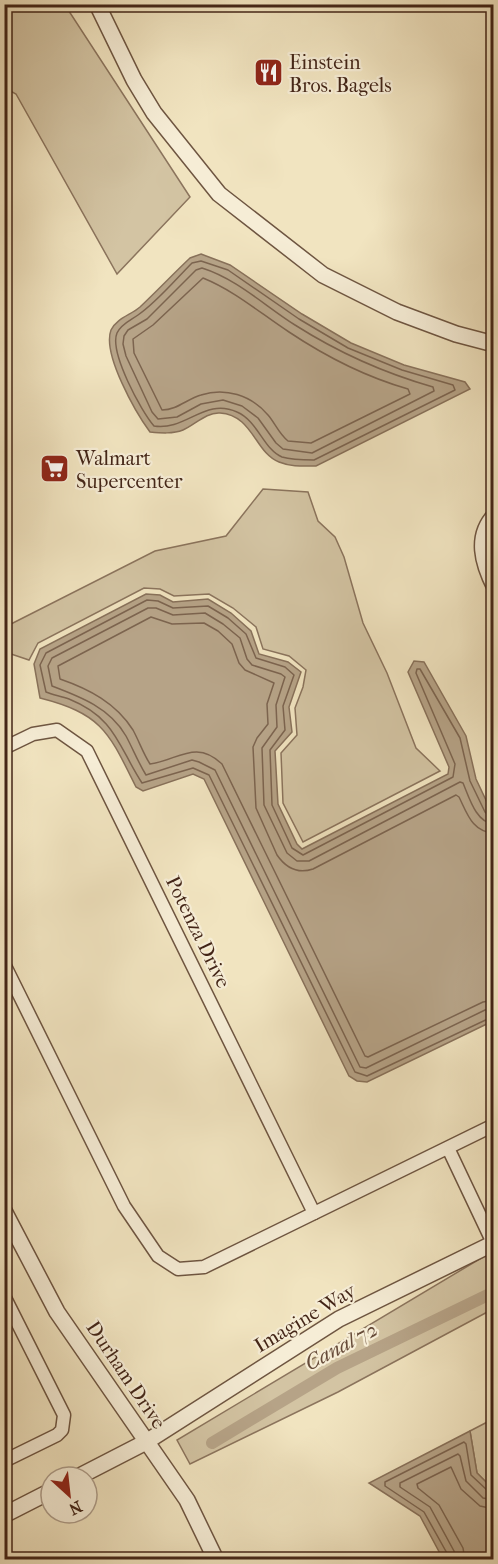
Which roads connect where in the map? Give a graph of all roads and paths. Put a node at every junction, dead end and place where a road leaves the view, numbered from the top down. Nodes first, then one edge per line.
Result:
1 (97, 4) edge
2 (494, 344) edge
3 (494, 514) edge
4 (494, 589) edge
5 (4, 748) edge
6 (4, 964) edge
7 (494, 1125) edge
8 (448, 1148) junction
9 (4, 1211) edge
10 (314, 1214) junction
11 (493, 1243) edge
12 (4, 1296) edge
13 (146, 1442) junction
14 (4, 1461) edge
15 (99, 1466) edge
16 (39, 1497) edge
17 (4, 1515) edge
18 (216, 1560) edge

1 - 2 street
3 - 4 street
5 - 10 street, Potenza Drive
6 - 10 street
7 - 8 street
8 - 10 street
8 - 11 street
9 - 13 street, Durham Drive
11 - 13 street, Imagine Way
12 - 14 street
13 - 15 street, Imagine Way
13 - 18 street, Durham Drive
16 - 17 street

